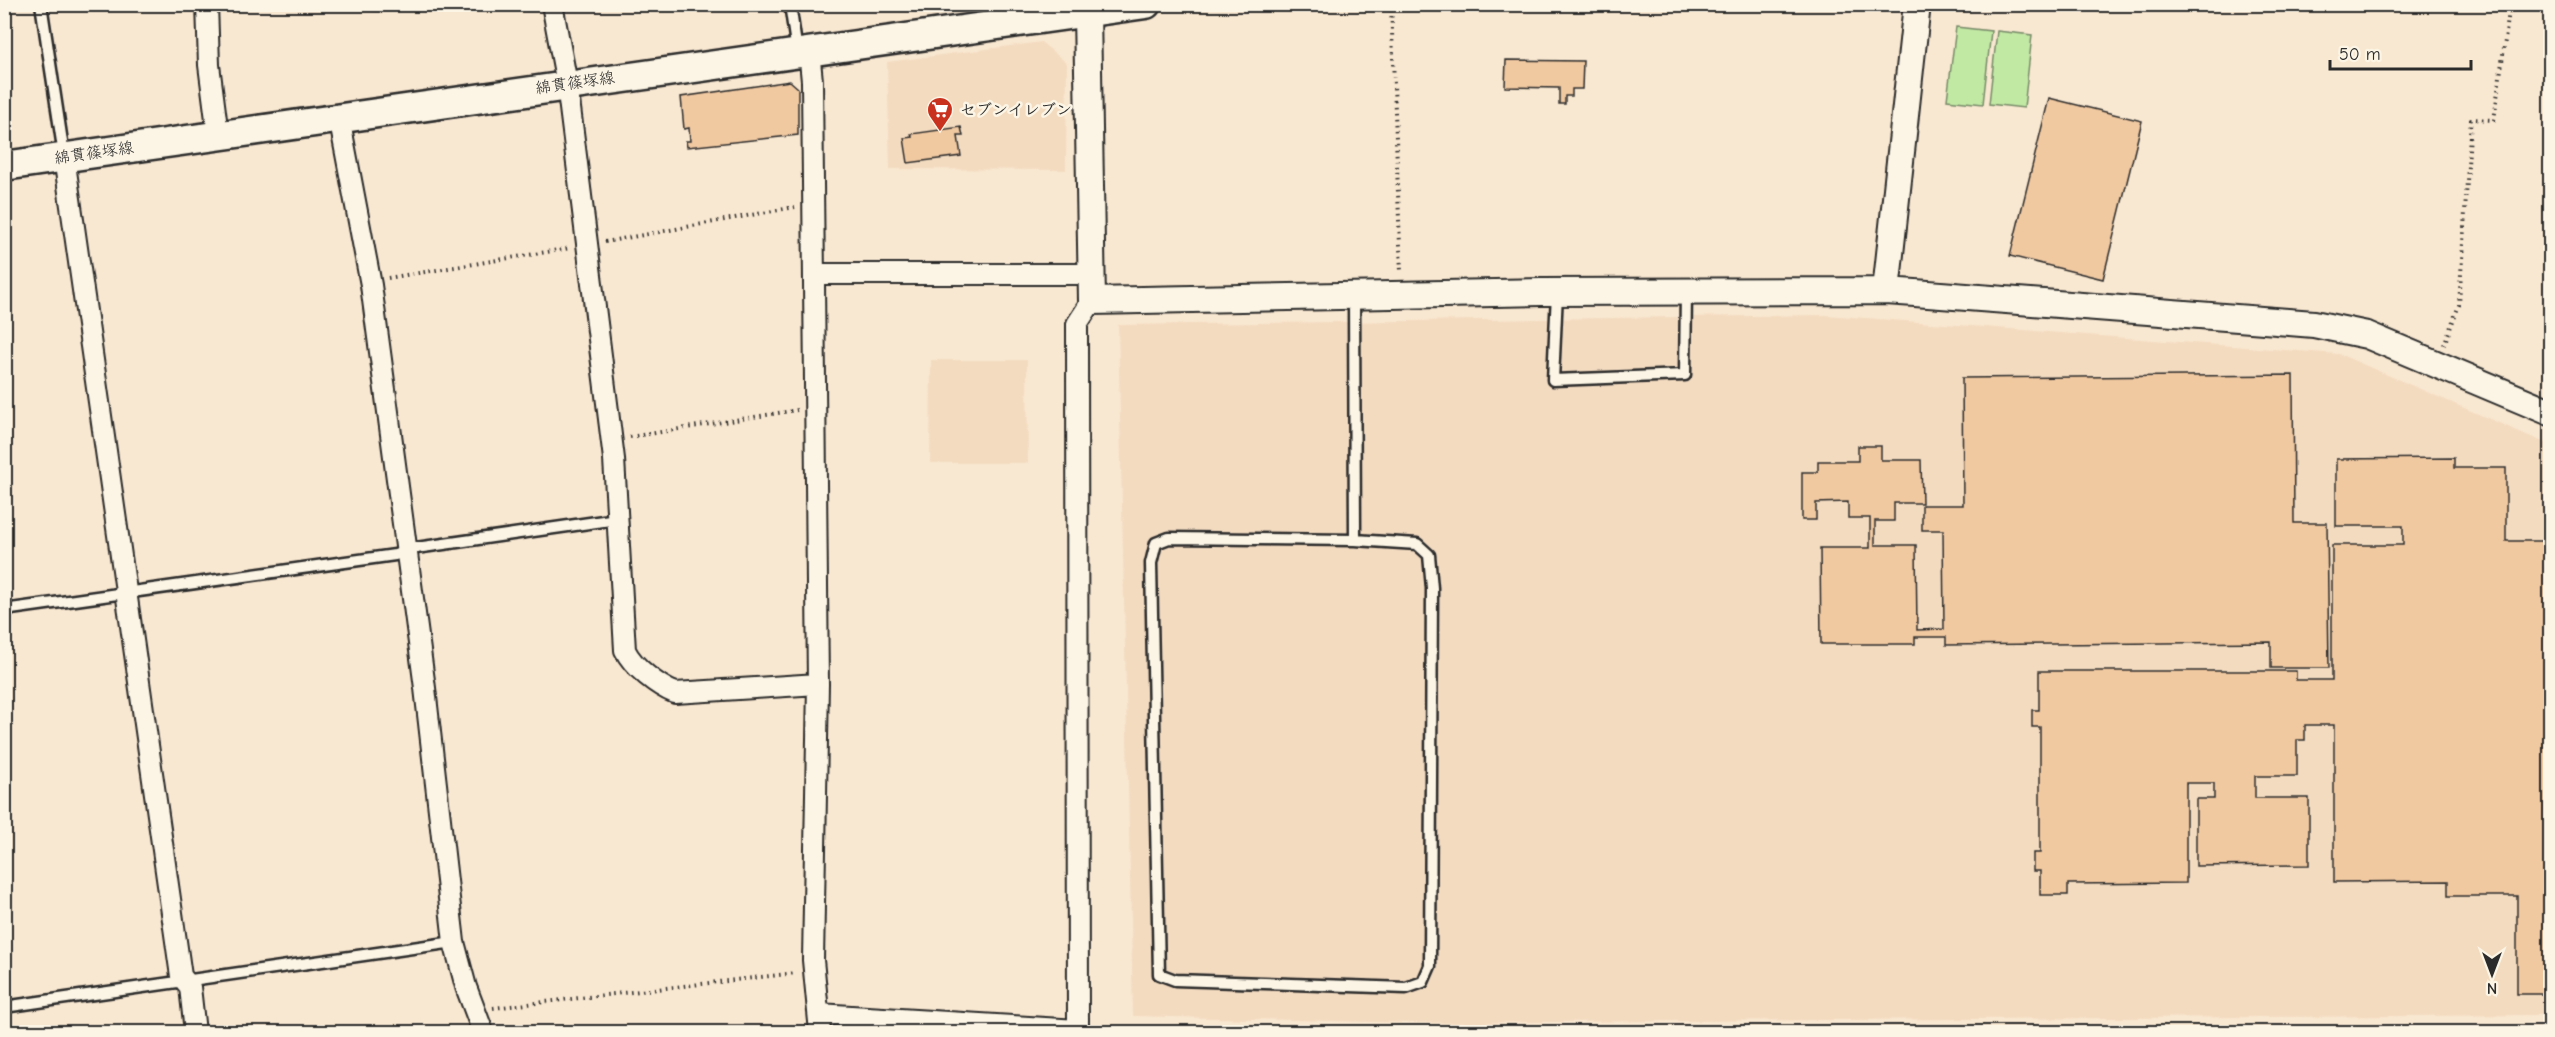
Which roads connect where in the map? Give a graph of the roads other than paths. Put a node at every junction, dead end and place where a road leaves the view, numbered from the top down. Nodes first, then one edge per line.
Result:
1 (41, 4) edge
2 (207, 4) edge
3 (374, 4) edge
4 (384, 4) edge
5 (552, 4) edge
6 (790, 4) edge
7 (1146, 4) edge
8 (1917, 4) edge
9 (1082, 9) edge
10 (803, 51) junction
11 (567, 84) junction
12 (339, 117) junction
13 (218, 135) junction
14 (64, 157) junction
15 (4, 166) edge
16 (814, 274) junction
17 (1092, 274) junction
18 (1886, 291) junction
19 (1557, 292) junction
20 (1686, 292) junction
21 (1354, 296) junction
22 (1092, 301) junction
23 (2550, 412) edge
24 (617, 519) junction
25 (1355, 540) junction
26 (405, 551) junction
27 (127, 591) junction
28 (4, 610) edge
29 (818, 684) junction
30 (454, 942) junction
31 (184, 982) junction
32 (4, 1007) edge
33 (819, 1023) edge
34 (1078, 1031) edge
35 (195, 1032) edge
36 (483, 1032) edge

1 - 14 lane
2 - 13 street
3 - 4 lane
5 - 11 street
6 - 10 lane
7 - 9 main road, 綿貫篠塚線
8 - 18 street
9 - 10 main road, 綿貫篠塚線
9 - 17 street
10 - 11 main road, 綿貫篠塚線
10 - 16 street
11 - 12 main road, 綿貫篠塚線
11 - 24 street
12 - 13 main road, 綿貫篠塚線
12 - 26 street
13 - 14 main road, 綿貫篠塚線
14 - 15 main road, 綿貫篠塚線
14 - 27 street
16 - 17 street
16 - 29 street
17 - 22 street
18 - 20 street
18 - 23 street
19 - 20 street
19 - 20 lane
19 - 21 street
21 - 22 street
21 - 25 lane
22 - 34 street
24 - 26 lane
24 - 29 street
25 - 25 lane
26 - 27 lane
26 - 30 street
27 - 28 lane
27 - 31 street
29 - 33 street
30 - 31 lane
30 - 36 street
31 - 32 lane
31 - 35 street
33 - 34 street

